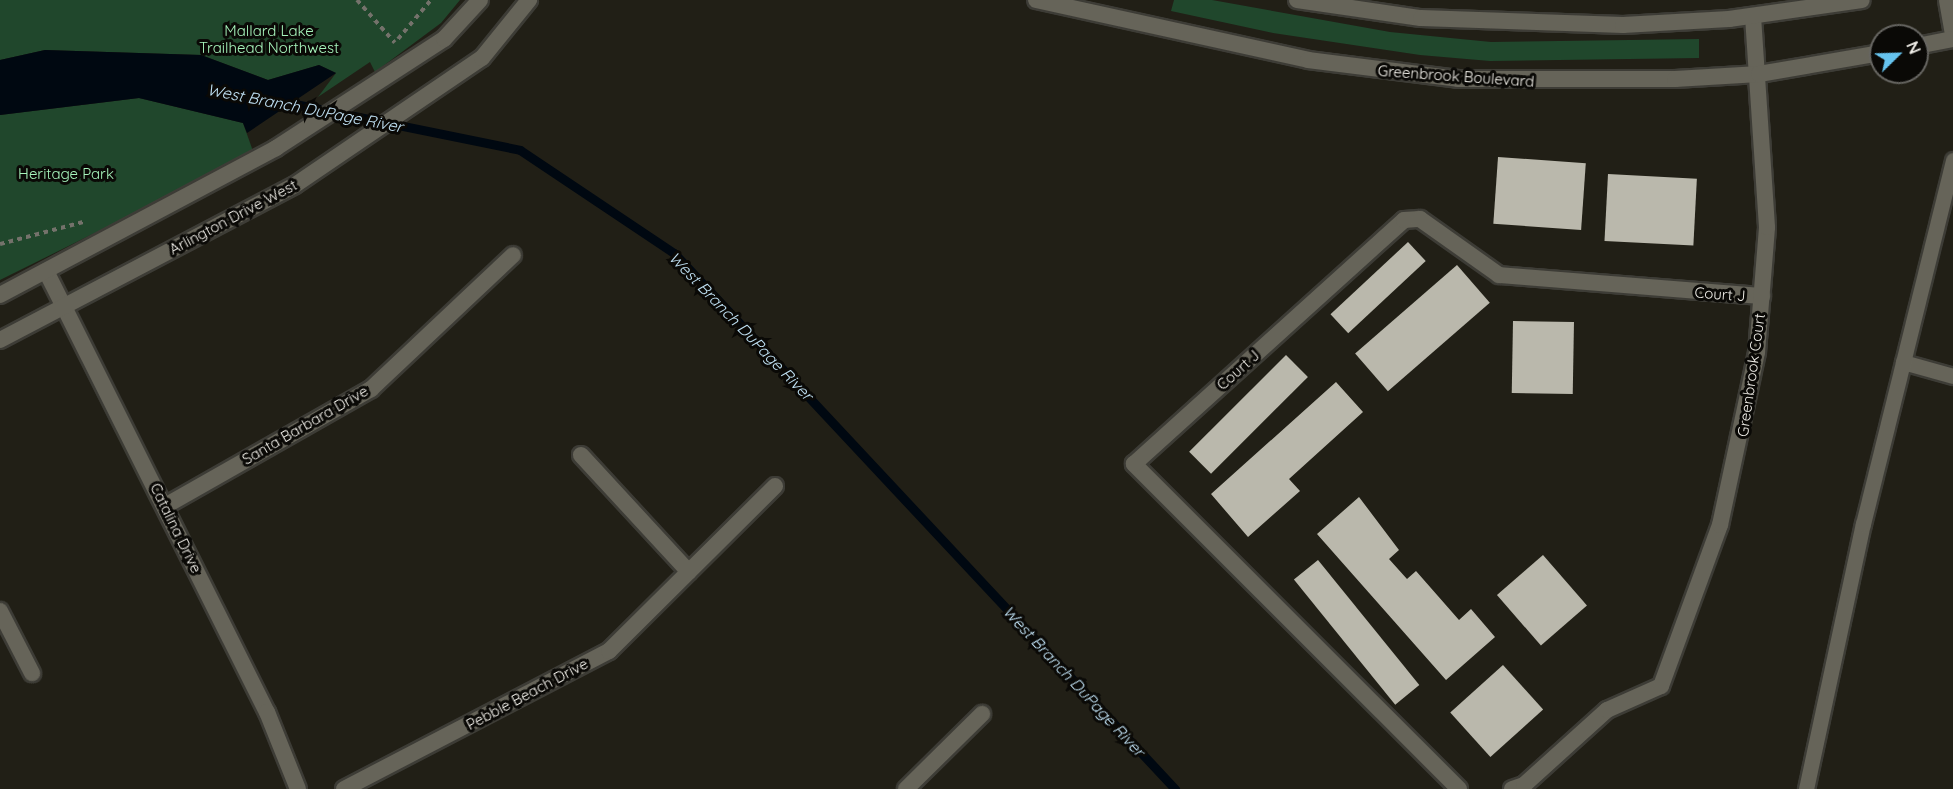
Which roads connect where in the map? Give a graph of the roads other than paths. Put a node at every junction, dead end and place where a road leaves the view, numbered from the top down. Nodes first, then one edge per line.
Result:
1 (480, 0) edge
2 (529, 0) edge
3 (1036, 0) edge
4 (1297, 0) edge
5 (1862, 0) edge
6 (1946, 0) edge
7 (1091, 6) edge
8 (1753, 16) junction
9 (1953, 38) edge
10 (1929, 43) edge
11 (1869, 55) edge
12 (1759, 74) junction
13 (1953, 160) edge
14 (513, 255) dead end
15 (46, 271) junction
16 (0, 295) edge
17 (1762, 296) junction
18 (64, 306) junction
19 (0, 340) edge
20 (1903, 362) junction
21 (1953, 376) edge
22 (581, 455) dead end
23 (775, 486) dead end
24 (165, 506) junction
25 (689, 572) junction
26 (0, 611) edge
27 (32, 673) dead end
28 (982, 714) dead end
29 (298, 789) edge
30 (344, 789) edge
31 (906, 789) edge
32 (1459, 789) edge
33 (1512, 789) edge
34 (1806, 789) edge

1 - 15 street
2 - 18 street, Arlington Drive West
3 - 7 street, Greenbrook Boulevard
4 - 8 street
5 - 8 street
6 - 9 lane
7 - 12 street, Greenbrook Boulevard
8 - 12 street, Greenbrook Court
9 - 10 street
11 - 12 street, Greenbrook Boulevard
12 - 17 street, Greenbrook Court
13 - 20 lane
14 - 24 street, Santa Barbara Drive
15 - 16 street
15 - 18 street, Catalina Drive
17 - 32 street, Court J
17 - 33 street, Greenbrook Court
18 - 19 street, Arlington Drive West
18 - 24 street, Catalina Drive
20 - 21 lane
20 - 34 lane
22 - 25 street
23 - 25 street, Pebble Beach Drive
24 - 29 street, Catalina Drive
25 - 30 street, Pebble Beach Drive
26 - 27 street
28 - 31 street

